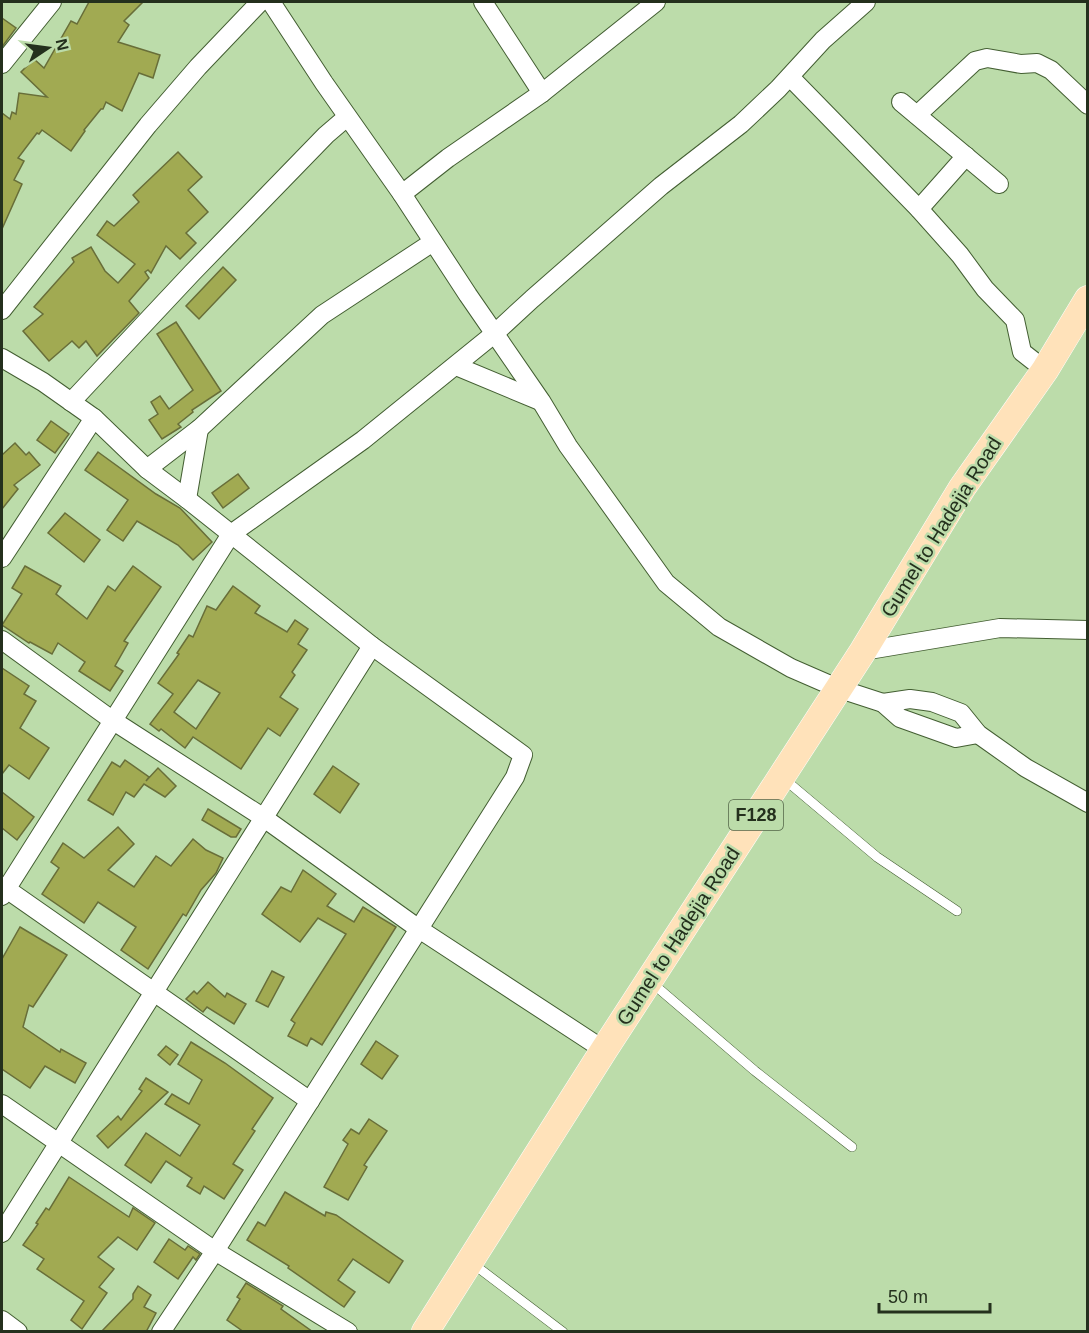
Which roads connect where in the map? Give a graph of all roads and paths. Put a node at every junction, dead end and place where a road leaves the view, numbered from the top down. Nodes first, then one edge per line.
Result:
1 (52, 2) edge
2 (260, 2) edge
3 (271, 2) edge
4 (483, 2) edge
5 (656, 2) edge
6 (866, 2) edge
7 (2, 64) edge
8 (790, 77) junction
9 (542, 93) junction
10 (901, 102) dead end
11 (1088, 105) edge
12 (917, 115) junction
13 (347, 117) junction
14 (966, 156) junction
15 (999, 184) dead end
16 (402, 194) junction
17 (919, 209) junction
18 (433, 242) junction
19 (1088, 299) edge
20 (2, 310) edge
21 (494, 334) junction
22 (2, 358) edge
23 (456, 366) junction
24 (1045, 370) junction
25 (541, 401) junction
26 (71, 402) junction
27 (94, 418) junction
28 (199, 429) junction
29 (147, 470) junction
30 (187, 499) junction
31 (231, 534) junction
32 (2, 558) edge
33 (1088, 630) edge
34 (2, 640) edge
35 (372, 646) junction
36 (862, 651) junction
37 (837, 688) junction
38 (883, 703) junction
39 (112, 720) junction
40 (978, 734) junction
41 (781, 776) junction
42 (1088, 803) edge
43 (264, 818) junction
44 (3, 890) edge
45 (957, 910) dead end
46 (419, 929) junction
47 (650, 981) junction
48 (154, 993) junction
49 (604, 1050) junction
50 (309, 1101) junction
51 (2, 1104) edge
52 (60, 1142) junction
53 (852, 1147) dead end
54 (2, 1233) edge
55 (215, 1251) junction
56 (470, 1262) junction
57 (161, 1332) edge
58 (348, 1332) edge
59 (425, 1332) edge
60 (563, 1332) edge

1 - 7 street
2 - 20 street
3 - 13 street
4 - 9 street
5 - 9 street
6 - 8 street
8 - 17 street
8 - 21 street
9 - 16 street
10 - 12 street
11 - 12 street
12 - 14 street
13 - 16 street
13 - 26 street
14 - 15 street
14 - 17 street
16 - 18 street
17 - 24 street
18 - 21 street
18 - 28 street
19 - 24 main road, Gumel to Hadejia Road / F128
21 - 23 street
21 - 25 street
22 - 26 street
23 - 25 street
23 - 31 street
24 - 36 main road, Gumel to Hadejia Road / F128
25 - 37 street
26 - 27 street
27 - 29 street
27 - 32 street
28 - 29 street
28 - 30 street
29 - 30 street
30 - 31 street
31 - 35 street
31 - 39 street
33 - 36 street
34 - 39 street
35 - 43 street
35 - 46 street
36 - 37 main road, Gumel to Hadejia Road / F128
37 - 38 street
37 - 41 main road, Gumel to Hadejia Road / F128
38 - 40 street
38 - 40 street
39 - 43 street
39 - 44 street
40 - 42 street
41 - 45 lane
41 - 47 main road, Gumel to Hadejia Road / F128
43 - 46 street
43 - 48 street
44 - 48 street
46 - 49 street
46 - 50 street
47 - 49 main road, Gumel to Hadejia Road / F128
47 - 53 lane
48 - 50 street
48 - 52 street
49 - 56 main road, Gumel to Hadejia Road / F128
50 - 55 street
51 - 52 street
52 - 54 street
52 - 55 street
55 - 57 street
55 - 58 street
56 - 59 main road, Gumel to Hadejia Road / F128
56 - 60 lane

